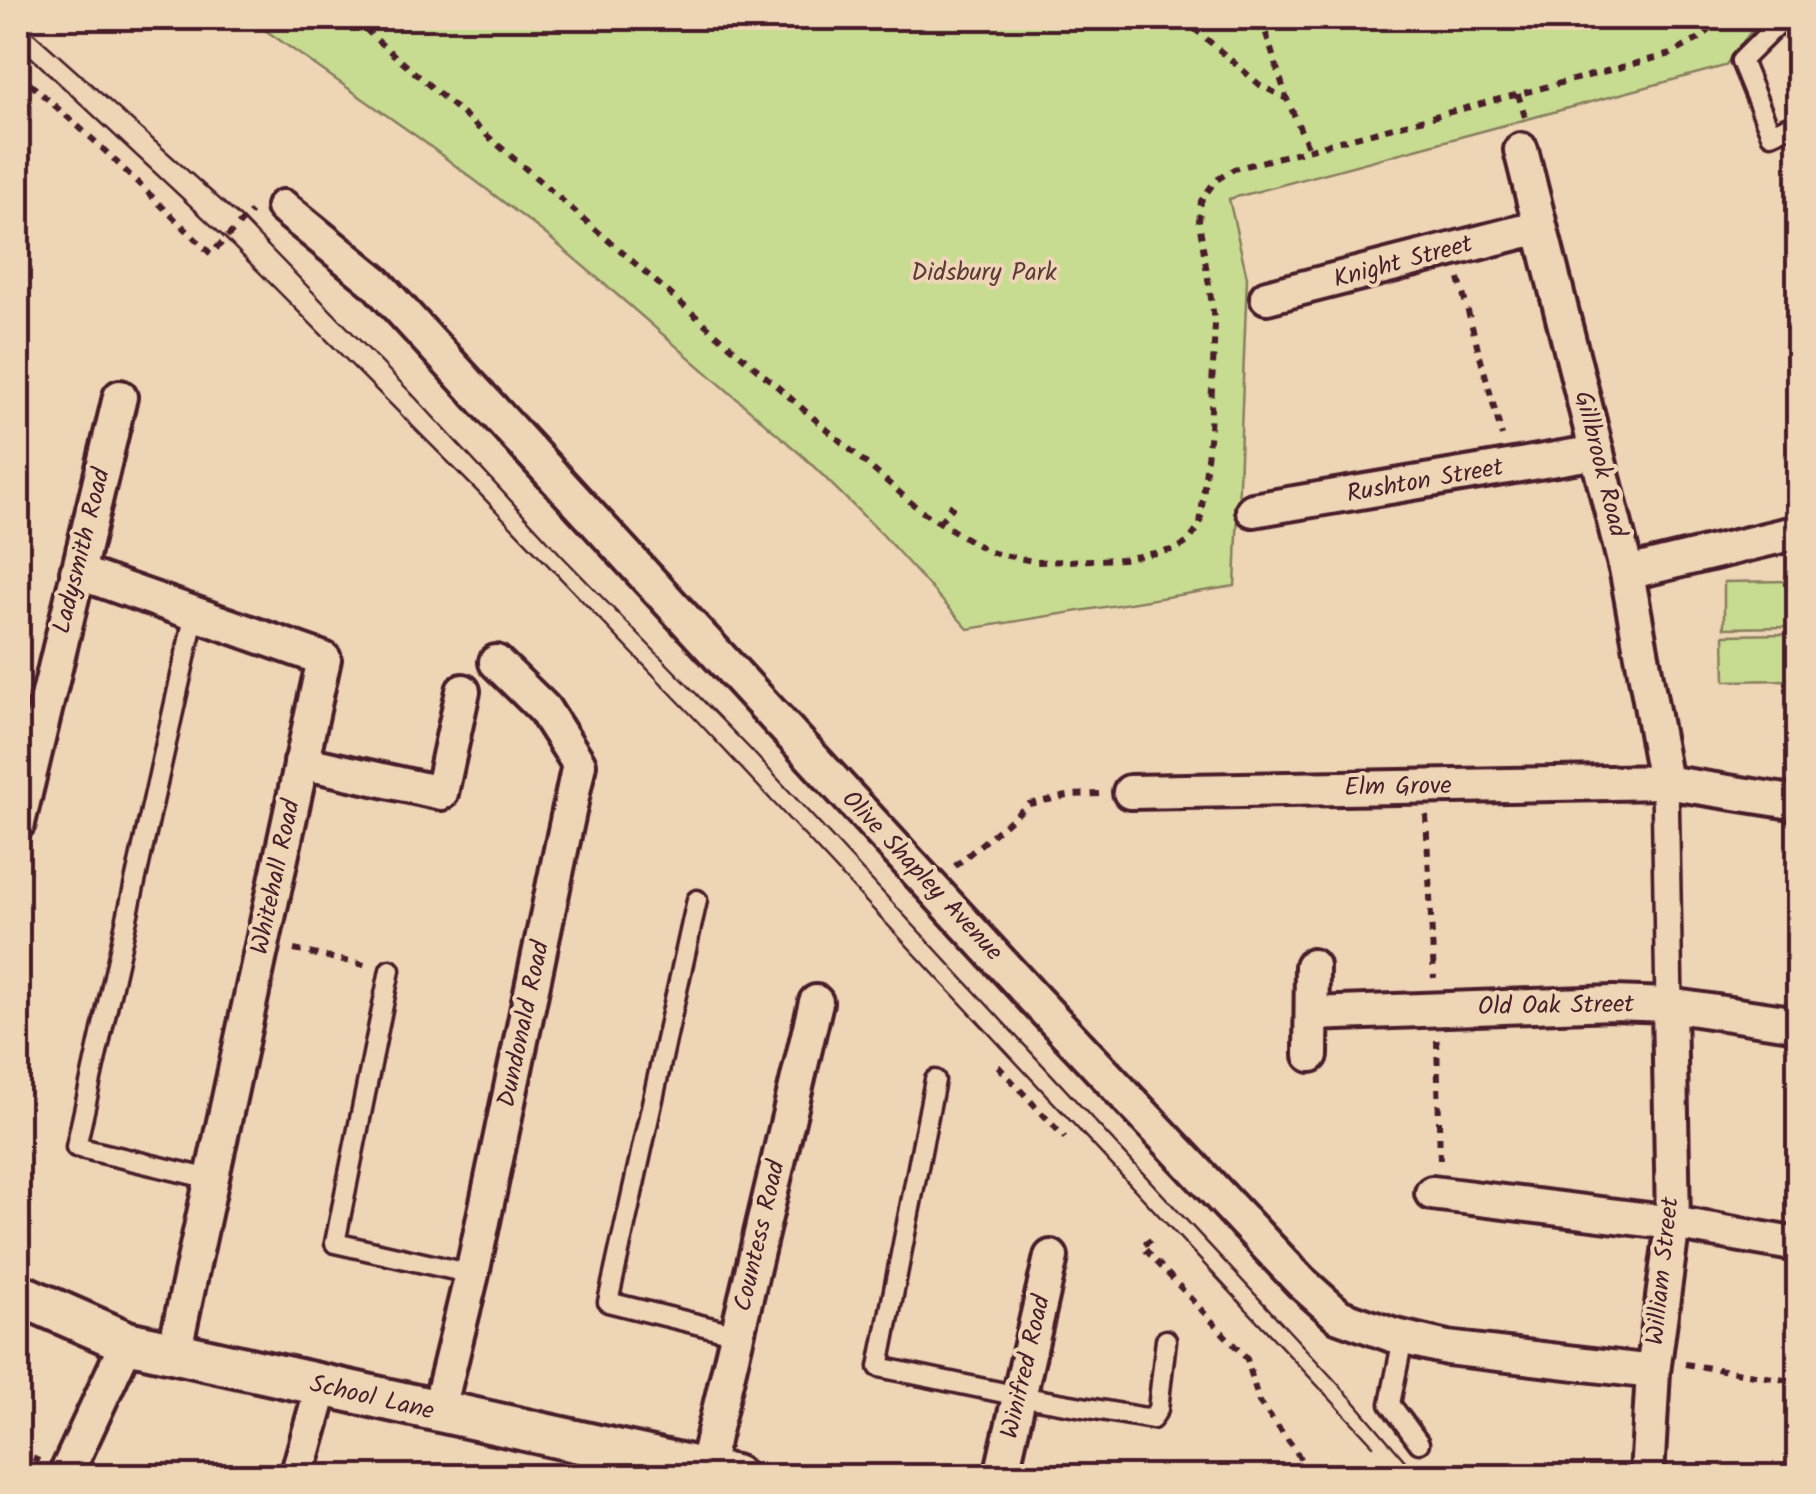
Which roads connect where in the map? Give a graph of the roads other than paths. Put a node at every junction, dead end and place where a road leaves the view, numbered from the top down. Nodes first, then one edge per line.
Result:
1 (1784, 18) edge
2 (1798, 122) edge
3 (1521, 150) dead end
4 (270, 206) road end
5 (1540, 226) junction
6 (1267, 298) dead end
7 (120, 396) dead end
8 (1597, 452) junction
9 (1253, 510) dead end
10 (1798, 532) edge
11 (77, 572) junction
12 (1628, 573) junction
13 (195, 613) junction
14 (496, 662) dead end
15 (463, 691) dead end
16 (301, 762) junction
17 (1665, 782) junction
18 (1130, 792) road end
19 (1798, 803) edge
20 (18, 823) edge
21 (697, 900) dead end
22 (1312, 966) dead end
23 (390, 970) road end
24 (816, 1002) dead end
25 (1669, 1004) junction
26 (1312, 1014) junction
27 (1798, 1024) edge
28 (1311, 1056) dead end
29 (935, 1080) dead end
30 (210, 1179) junction
31 (1436, 1193) road end
32 (1673, 1223) junction
33 (1798, 1245) edge
34 (1051, 1256) dead end
35 (472, 1274) junction
36 (18, 1294) edge
37 (737, 1334) junction
38 (1403, 1338) junction
39 (1166, 1340) dead end
40 (126, 1342) junction
41 (174, 1354) junction
42 (1654, 1365) junction
43 (322, 1387) junction
44 (1019, 1396) junction
45 (438, 1413) junction
46 (1419, 1443) dead end
47 (720, 1473) edge
48 (65, 1476) edge
49 (297, 1476) edge
50 (1001, 1476) edge
51 (1647, 1476) edge

1 - 2 lane
3 - 5 street, Gillbrook Road
4 - 38 street, Olive Shapley Avenue
5 - 6 street, Knight Street
5 - 8 street, Gillbrook Road
7 - 11 street, Ladysmith Road
8 - 9 street, Rushton Street
8 - 12 street, Gillbrook Road
10 - 12 street
11 - 13 street, Whitehall Road
11 - 20 street, Ladysmith Road
12 - 17 street, Gillbrook Road
13 - 16 street, Whitehall Road
13 - 30 lane
14 - 35 street, Dundonald Road
15 - 16 street
16 - 30 street, Whitehall Road
17 - 18 street, Elm Grove
17 - 19 street, Elm Grove
17 - 25 street
21 - 37 lane
22 - 26 street
23 - 35 lane
24 - 37 street, Countess Road
25 - 26 street, Old Oak Street
25 - 27 street, Old Oak Street
25 - 32 street, William Street
26 - 28 street
29 - 44 lane
30 - 41 street, Whitehall Road
31 - 32 street
32 - 33 street
32 - 42 street, William Street
34 - 44 street, Winifred Road
35 - 45 street, Dundonald Road
36 - 40 street, School Lane
37 - 47 street, Countess Road
38 - 42 street, Olive Shapley Avenue
38 - 46 lane
39 - 44 lane
40 - 41 street, School Lane
40 - 48 street
41 - 43 street, School Lane
42 - 51 street, William Street
43 - 45 street, School Lane
43 - 49 street
44 - 50 street, Winifred Road
45 - 47 street, School Lane

